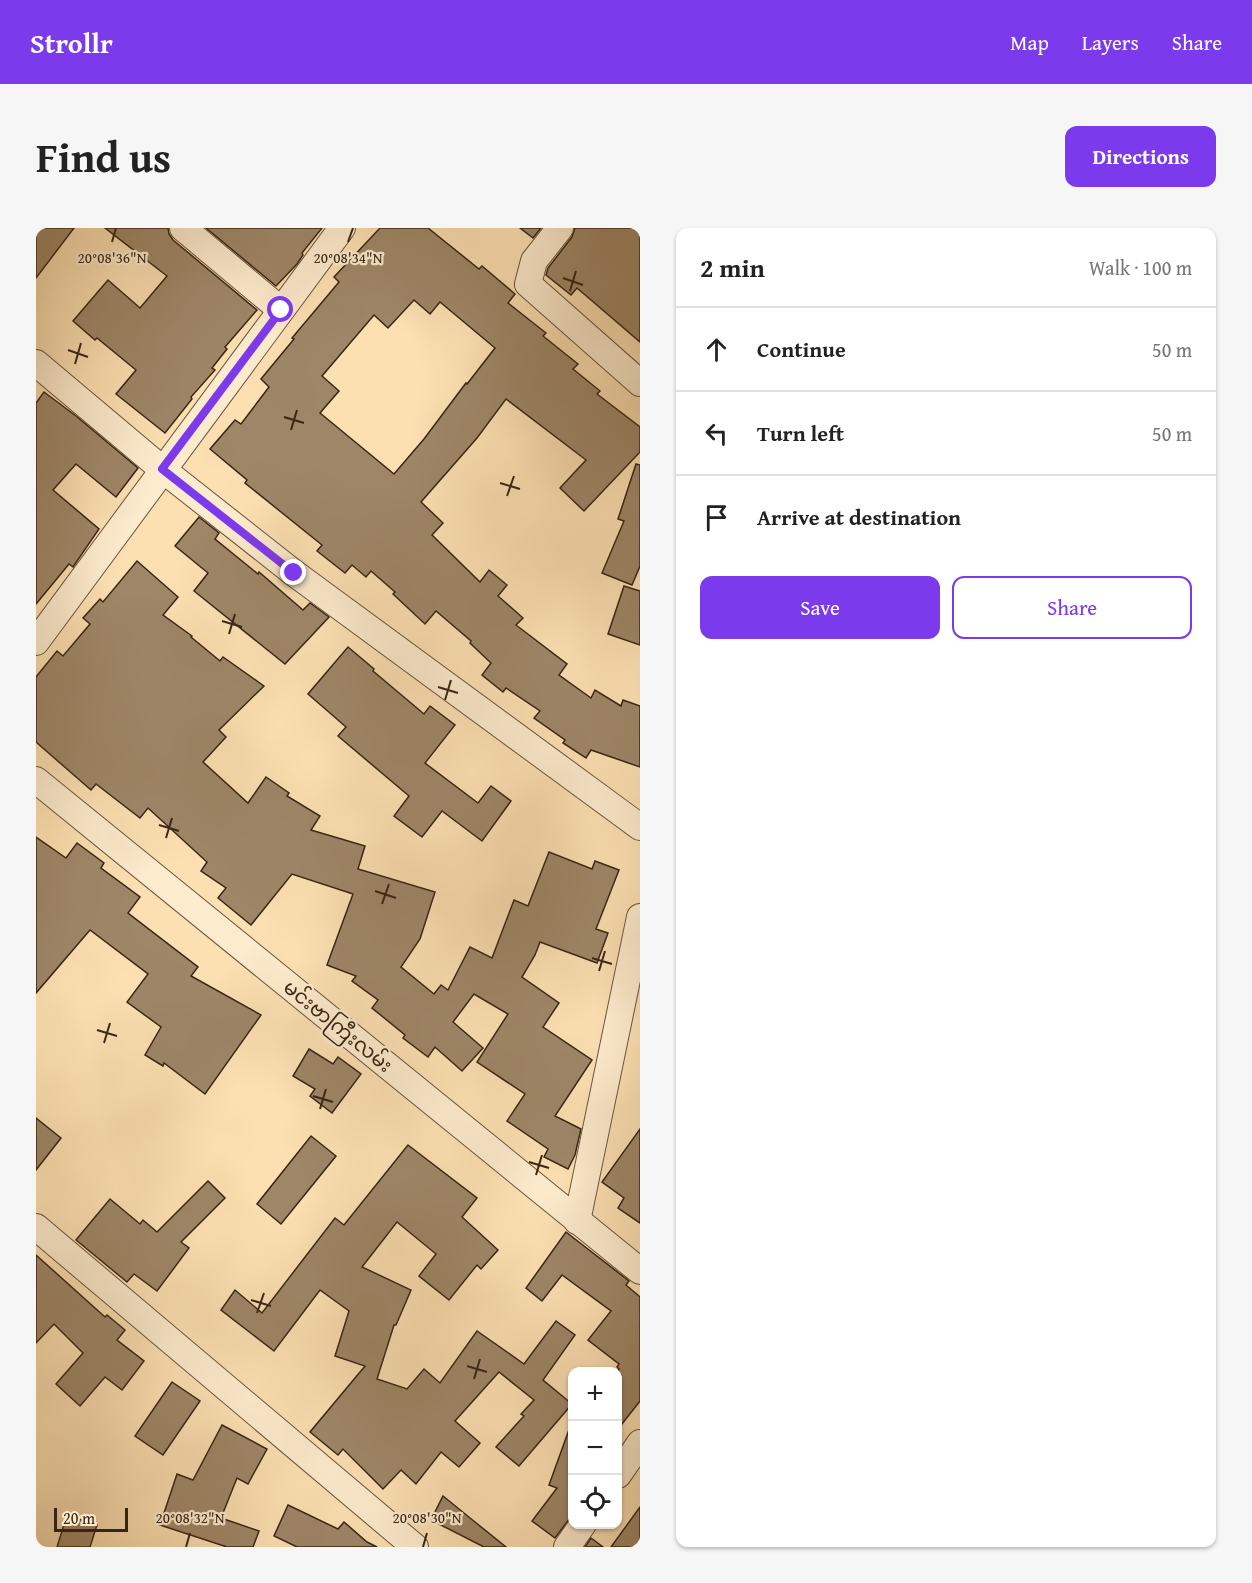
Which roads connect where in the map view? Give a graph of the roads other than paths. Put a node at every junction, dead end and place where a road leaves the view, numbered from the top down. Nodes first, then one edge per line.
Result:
1 (183, 228) edge
2 (342, 228) edge
3 (560, 228) edge
4 (281, 310) junction
5 (36, 363) edge
6 (640, 383) edge
7 (162, 469) junction
8 (36, 642) edge
9 (36, 780) edge
10 (640, 827) edge
11 (640, 917) edge
12 (578, 1221) junction
13 (36, 1227) edge
14 (640, 1271) edge
15 (640, 1443) edge
16 (622, 1469) edge
17 (580, 1529) edge
18 (415, 1547) edge
19 (567, 1547) edge

1 - 4 street
2 - 4 street
3 - 6 street
4 - 7 street
5 - 7 street
7 - 8 street
7 - 10 street
9 - 12 street, မင်းဗာကြီးလမ်း
11 - 12 street
12 - 14 street, မင်းဗာကြီးလမ်း
13 - 18 street
15 - 16 street
17 - 19 street

